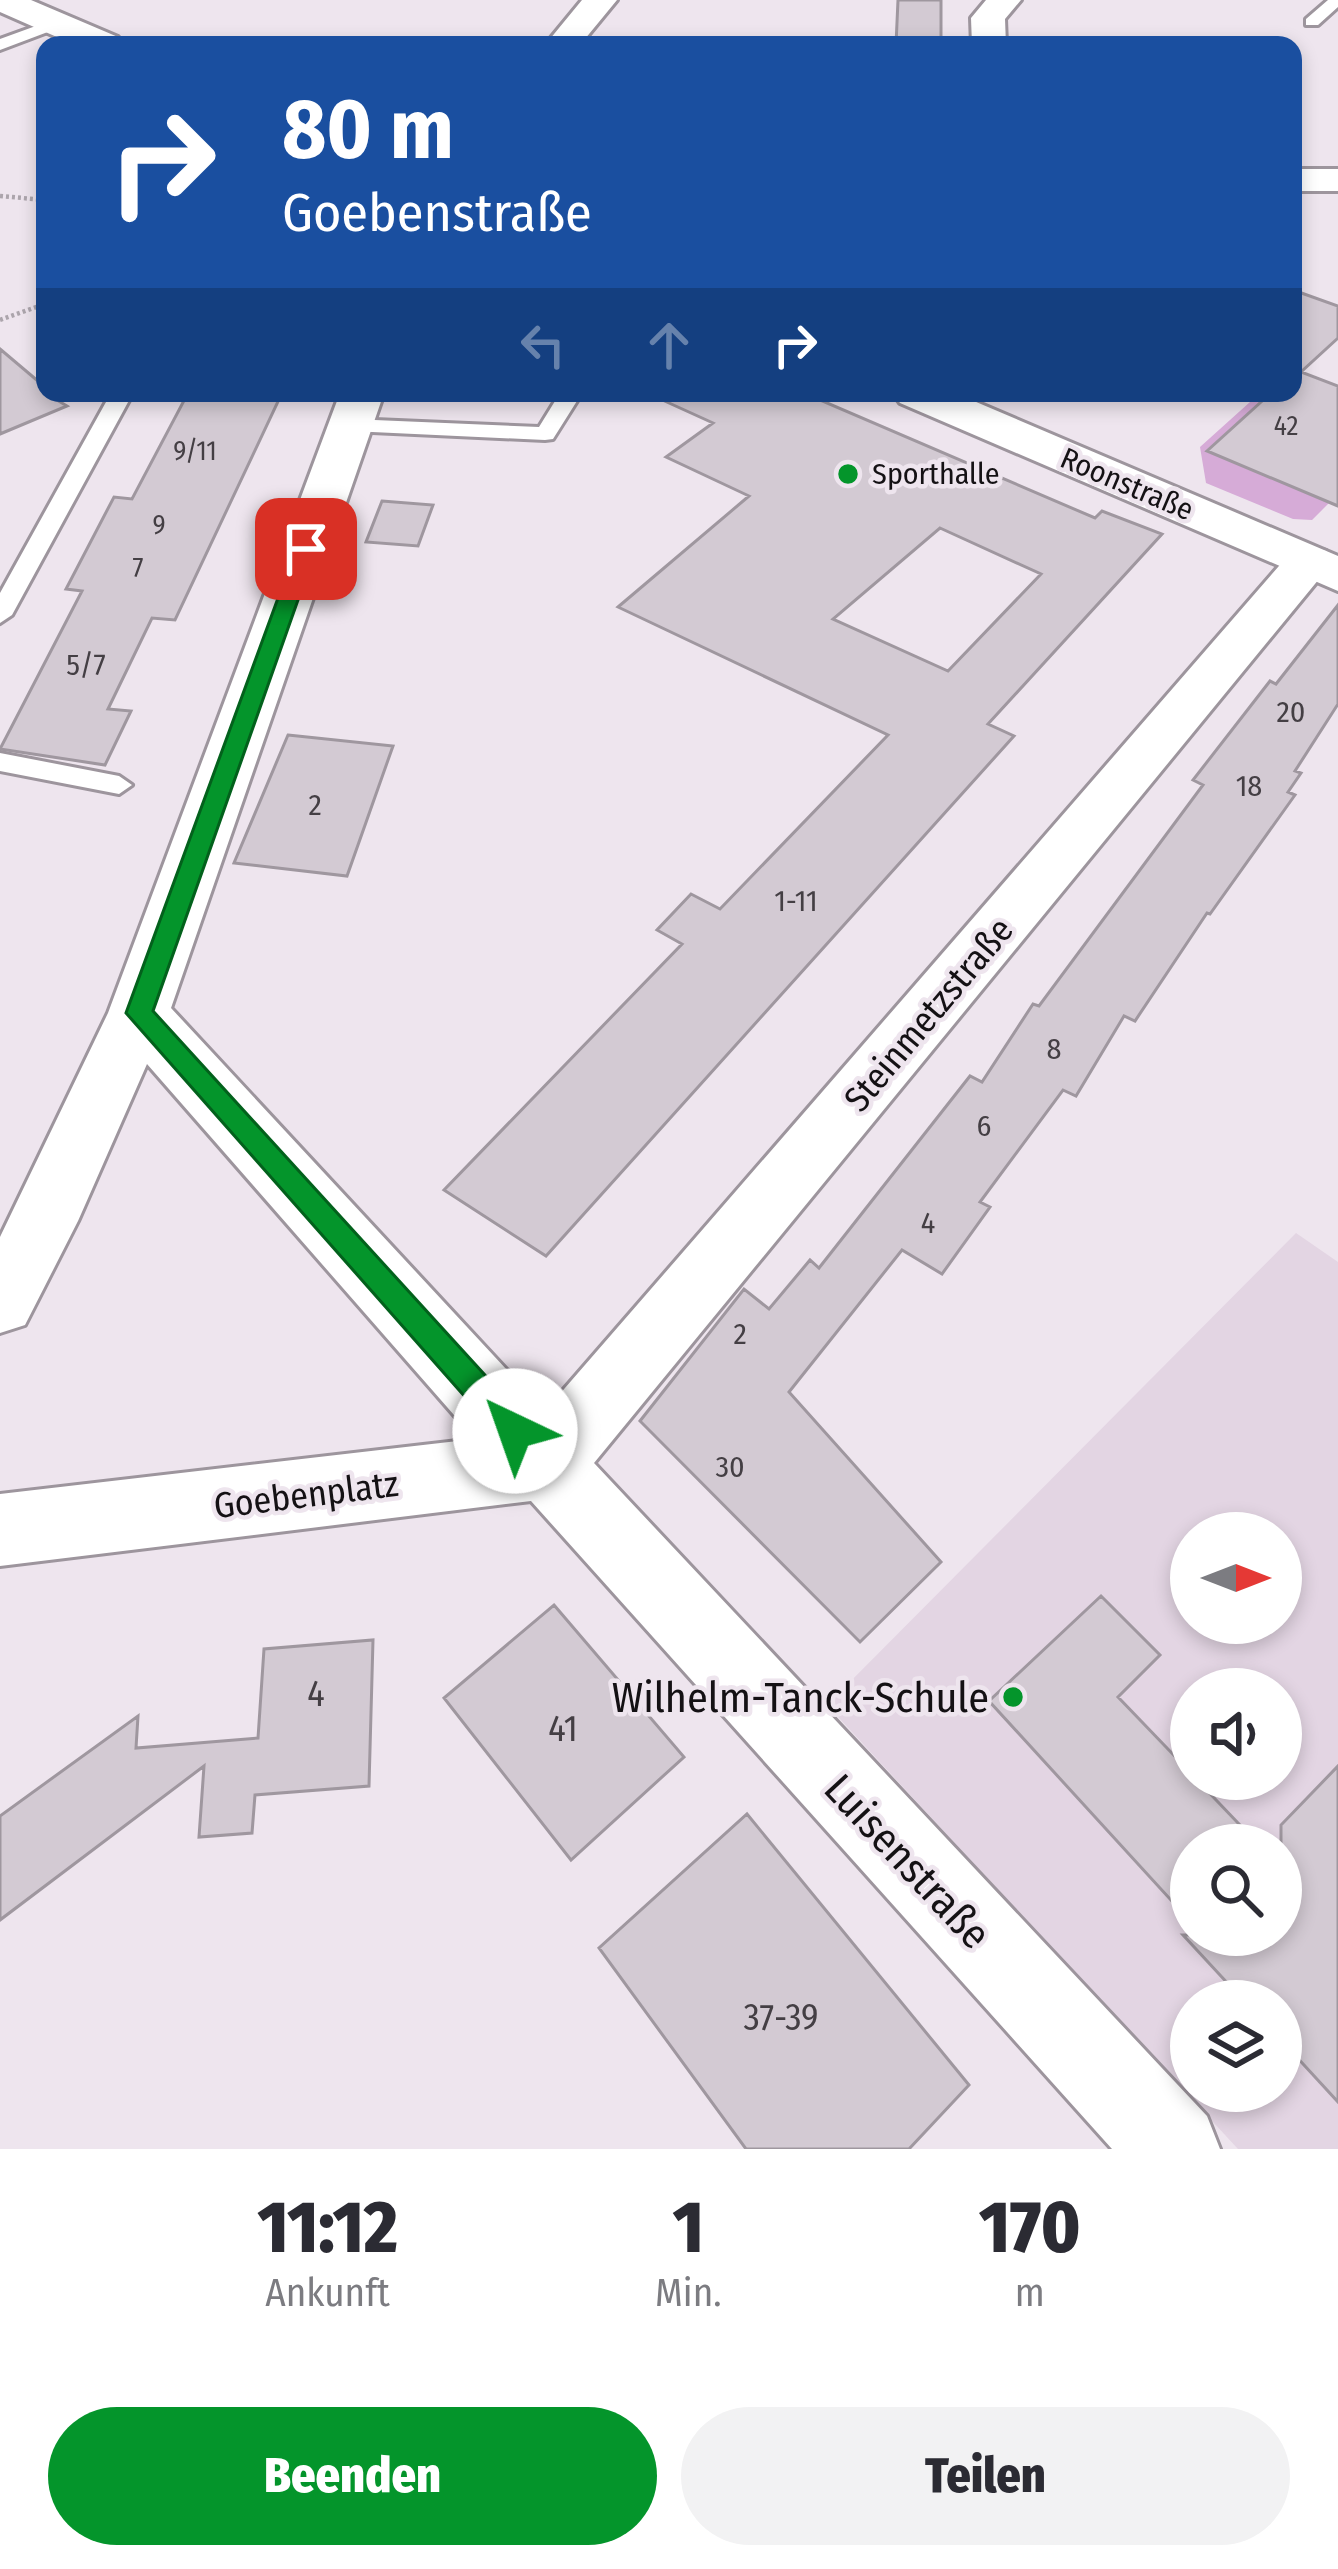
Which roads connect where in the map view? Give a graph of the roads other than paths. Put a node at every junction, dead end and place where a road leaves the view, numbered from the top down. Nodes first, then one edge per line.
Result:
1 (1, 0) edge
2 (600, 0) edge
3 (1004, 0) edge
4 (1336, 0) edge
5 (1312, 22) dead end
6 (55, 23) junction
7 (85, 36) edge
8 (570, 36) edge
9 (989, 36) edge
10 (0, 45) edge
11 (1302, 180) edge
12 (1338, 180) edge
13 (117, 402) edge
14 (565, 402) edge
15 (937, 402) edge
16 (357, 409) edge
17 (1323, 568) edge
18 (0, 615) edge
19 (0, 762) edge
20 (119, 784) dead end
21 (139, 1013) junction
22 (0, 1303) edge
23 (546, 1466) junction
24 (0, 1529) edge
25 (1174, 2149) edge

1 - 6 street
2 - 8 street
3 - 9 street
4 - 5 lane
6 - 7 street
6 - 10 lane
11 - 12 street
13 - 18 lane
14 - 16 lane
15 - 17 street, Roonstraße
16 - 21 street
17 - 23 street, Steinmetzstraße
19 - 20 lane
21 - 22 street
21 - 23 street
23 - 24 street, Goebenplatz
23 - 25 street, Luisenstraße

